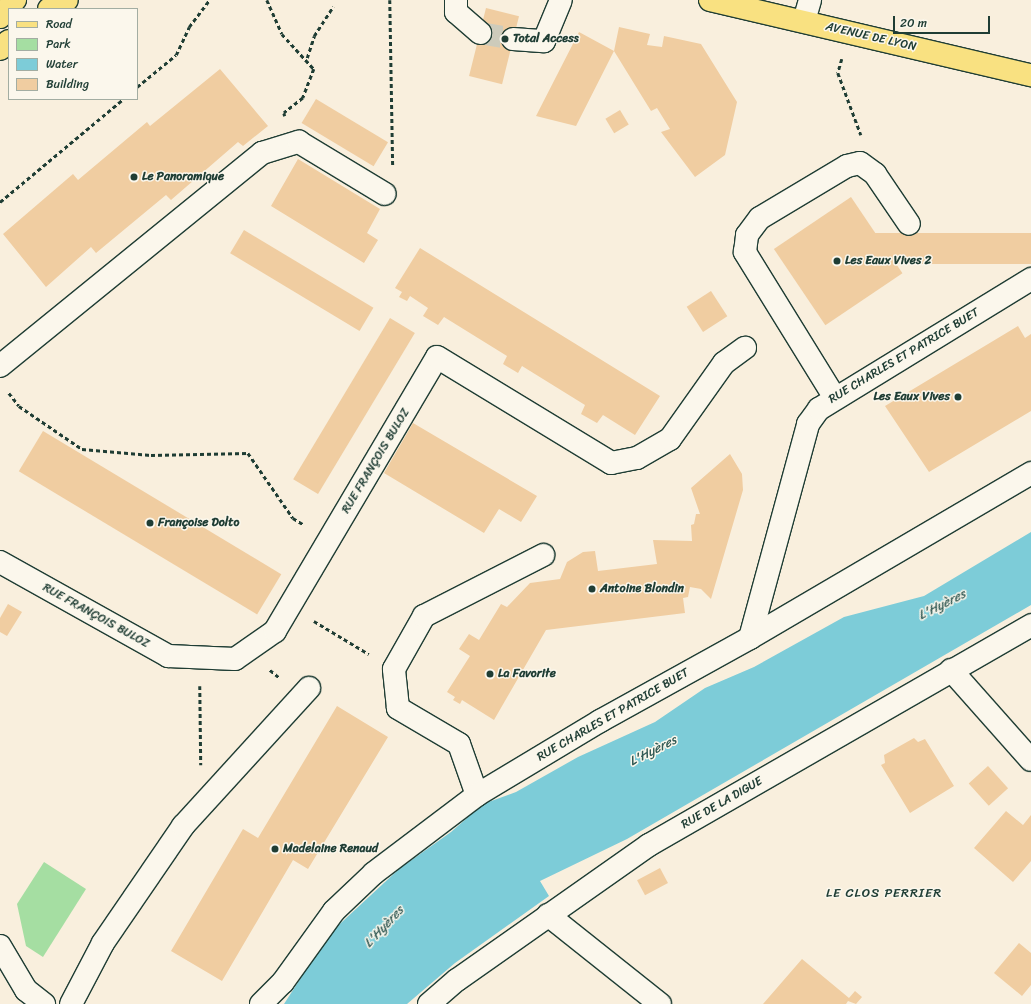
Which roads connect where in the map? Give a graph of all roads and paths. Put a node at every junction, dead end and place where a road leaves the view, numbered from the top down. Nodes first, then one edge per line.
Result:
1 (15, 0) edge
2 (67, 0) edge
3 (209, 0) edge
4 (267, 0) edge
5 (390, 0) edge
6 (456, 0) edge
7 (561, 0) edge
8 (710, 0) edge
9 (810, 0) edge
10 (333, 7) dead end
11 (51, 8) edge
12 (0, 17) edge
13 (804, 21) junction
14 (850, 32) junction
15 (480, 33) tunnel mouth
16 (513, 39) tunnel mouth
17 (8, 42) edge
18 (0, 49) edge
19 (306, 58) junction
20 (1031, 75) edge
21 (138, 86) edge
22 (122, 100) edge
23 (293, 144) junction
24 (875, 174) junction
25 (385, 194) joint
26 (0, 202) edge
27 (908, 224) dead end
28 (1031, 279) edge
29 (745, 348) dead end
30 (0, 366) edge
31 (5, 388) dead end
32 (835, 398) junction
33 (1031, 473) edge
34 (329, 541) junction
35 (543, 555) dead end
36 (0, 562) edge
37 (320, 625) dead end
38 (1031, 625) edge
39 (750, 638) junction
40 (247, 651) junction
41 (365, 652) dead end
42 (200, 657) junction
43 (951, 670) junction
44 (306, 692) joint
45 (1031, 760) edge
46 (477, 795) junction
47 (201, 808) junction
48 (548, 915) junction
49 (0, 946) edge
50 (44, 1004) edge
51 (71, 1004) edge
52 (261, 1004) edge
53 (429, 1004) edge
54 (660, 1004) edge

1 - 12 main road
2 - 11 main road
3 - 21 path
4 - 19 path
5 - 25 path
6 - 15 street
7 - 16 street
8 - 13 main road, AVENUE DE LYON
9 - 13 street
10 - 19 path
13 - 14 main road, AVENUE DE LYON
14 - 20 main road, AVENUE DE LYON
14 - 24 path
17 - 18 main road
19 - 23 path
22 - 26 path
23 - 25 street
23 - 30 street
24 - 27 street
24 - 32 street
28 - 32 street, RUE CHARLES ET PATRICE BUET
29 - 34 street, RUE FRANÇOIS BULOZ
31 - 34 path
32 - 39 street, RUE CHARLES ET PATRICE BUET
33 - 39 street, RUE CHARLES ET PATRICE BUET
34 - 40 street, RUE FRANÇOIS BULOZ
35 - 46 street
36 - 42 street, RUE FRANÇOIS BULOZ
37 - 41 path
38 - 43 street, RUE DE LA DIGUE
39 - 46 street, RUE CHARLES ET PATRICE BUET
40 - 42 street, RUE FRANÇOIS BULOZ
40 - 44 path
42 - 47 path
43 - 45 street
43 - 48 street, RUE DE LA DIGUE
44 - 47 street
46 - 52 street, RUE CHARLES ET PATRICE BUET
47 - 51 street
48 - 53 street, RUE DE LA DIGUE
48 - 54 street
49 - 50 street

